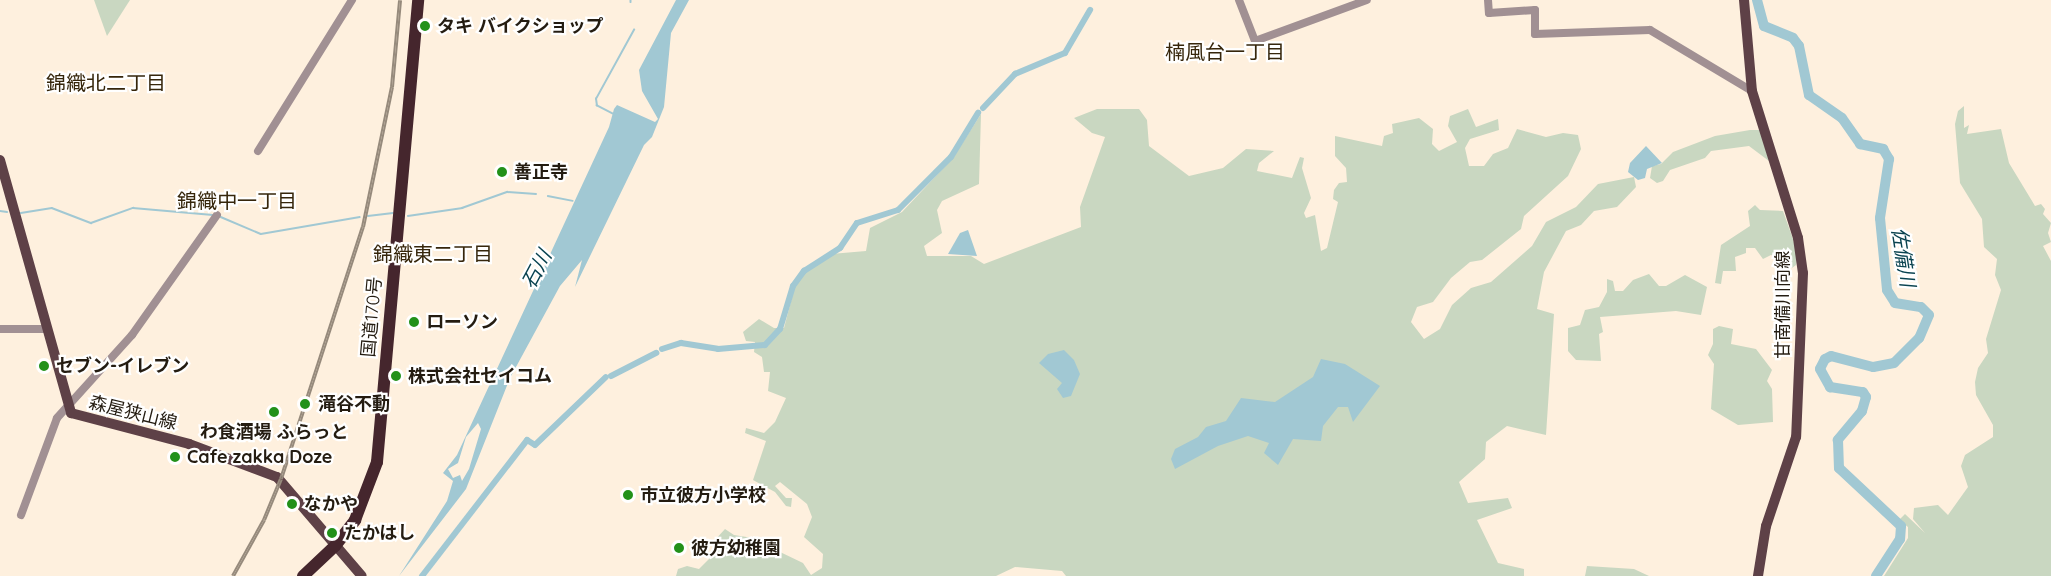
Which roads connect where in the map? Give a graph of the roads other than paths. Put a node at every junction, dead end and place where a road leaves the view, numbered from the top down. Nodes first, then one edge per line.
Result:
1 (352, 0) edge
2 (418, 0) edge
3 (1239, 0) edge
4 (1367, 0) edge
5 (1488, 0) edge
6 (1744, 0) edge
7 (1752, 91) junction
8 (258, 151) dead end
9 (0, 160) edge
10 (217, 214) dead end
11 (0, 329) edge
12 (46, 329) junction
13 (68, 405) junction
14 (21, 515) dead end
15 (339, 551) junction
16 (303, 576) edge
17 (362, 576) edge
18 (1758, 576) edge

1 - 8 street
2 - 15 highway, 国道170号
3 - 4 street
5 - 7 street
6 - 7 main road, 甘南備川向線
7 - 18 main road, 甘南備川向線
9 - 12 main road, 森屋狭山線
10 - 13 street
11 - 12 street
12 - 13 main road, 森屋狭山線
13 - 14 street
13 - 15 main road, 森屋狭山線
15 - 16 highway, 国道170号
15 - 17 main road, 森屋狭山線

